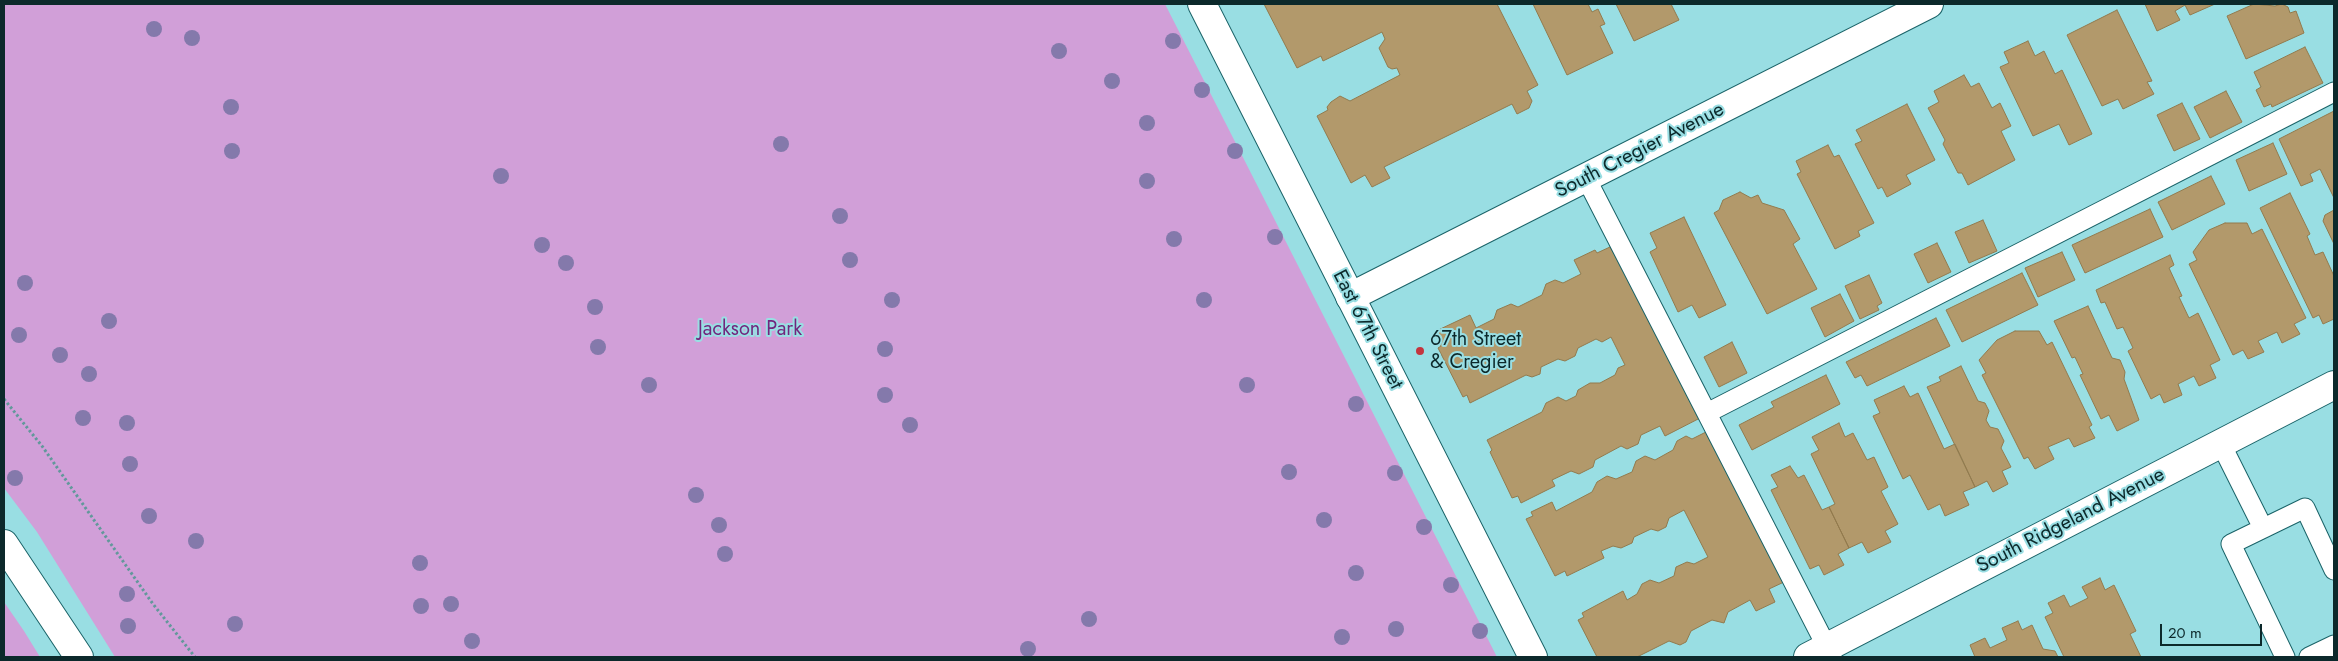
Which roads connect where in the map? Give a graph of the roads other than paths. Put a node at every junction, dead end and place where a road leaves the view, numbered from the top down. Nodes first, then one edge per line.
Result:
1 (1202, 4) edge
2 (1929, 4) edge
3 (2334, 92) edge
4 (1586, 178) junction
5 (1350, 297) junction
6 (2334, 385) edge
7 (1707, 413) junction
8 (2221, 444) junction
9 (2263, 528) junction
10 (4, 544) edge
11 (2334, 570) edge
12 (2334, 645) edge
13 (1822, 654) edge
14 (80, 657) edge
15 (1533, 657) edge
16 (2285, 657) edge
17 (2308, 657) edge

1 - 5 street, East 67th Street
2 - 4 street, South Cregier Avenue
3 - 7 lane
4 - 5 street, South Cregier Avenue
4 - 7 lane
5 - 15 street, East 67th Street
6 - 8 street, South Ridgeland Avenue
7 - 13 lane
8 - 9 lane
8 - 13 street, South Ridgeland Avenue
9 - 11 lane
9 - 16 lane
10 - 14 street
12 - 17 lane

